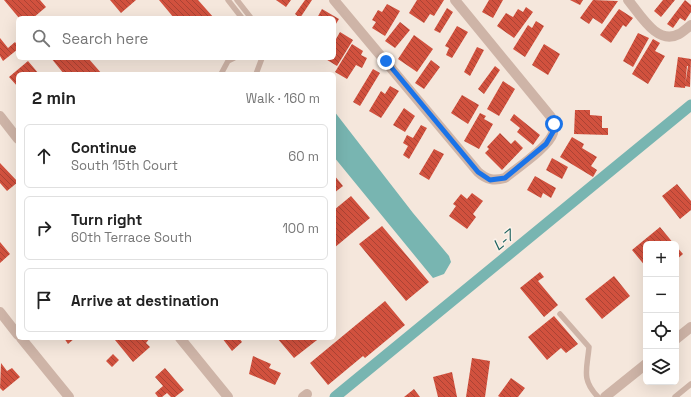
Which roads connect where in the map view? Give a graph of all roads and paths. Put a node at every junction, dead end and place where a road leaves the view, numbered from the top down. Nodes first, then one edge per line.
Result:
1 (228, 0) edge
2 (237, 0) edge
3 (334, 0) edge
4 (455, 0) edge
5 (628, 0) edge
6 (240, 16) edge
7 (249, 16) edge
8 (691, 25) edge
9 (230, 60) edge
10 (261, 60) edge
11 (222, 72) edge
12 (257, 72) edge
13 (0, 116) edge
14 (16, 136) edge
15 (0, 312) edge
16 (560, 314) dead end
17 (691, 327) edge
18 (16, 332) edge
19 (679, 337) edge
20 (23, 340) edge
21 (182, 340) edge
22 (643, 366) edge
23 (690, 386) edge
24 (69, 397) edge
25 (228, 397) edge
26 (598, 397) edge
27 (605, 397) edge
28 (675, 397) edge

1 - 6 lane
2 - 7 lane
3 - 4 street
5 - 8 street
9 - 11 lane
10 - 12 lane
13 - 14 street
15 - 18 street
16 - 26 lane
17 - 19 street
20 - 24 street
21 - 25 street
22 - 27 street
23 - 28 lane

